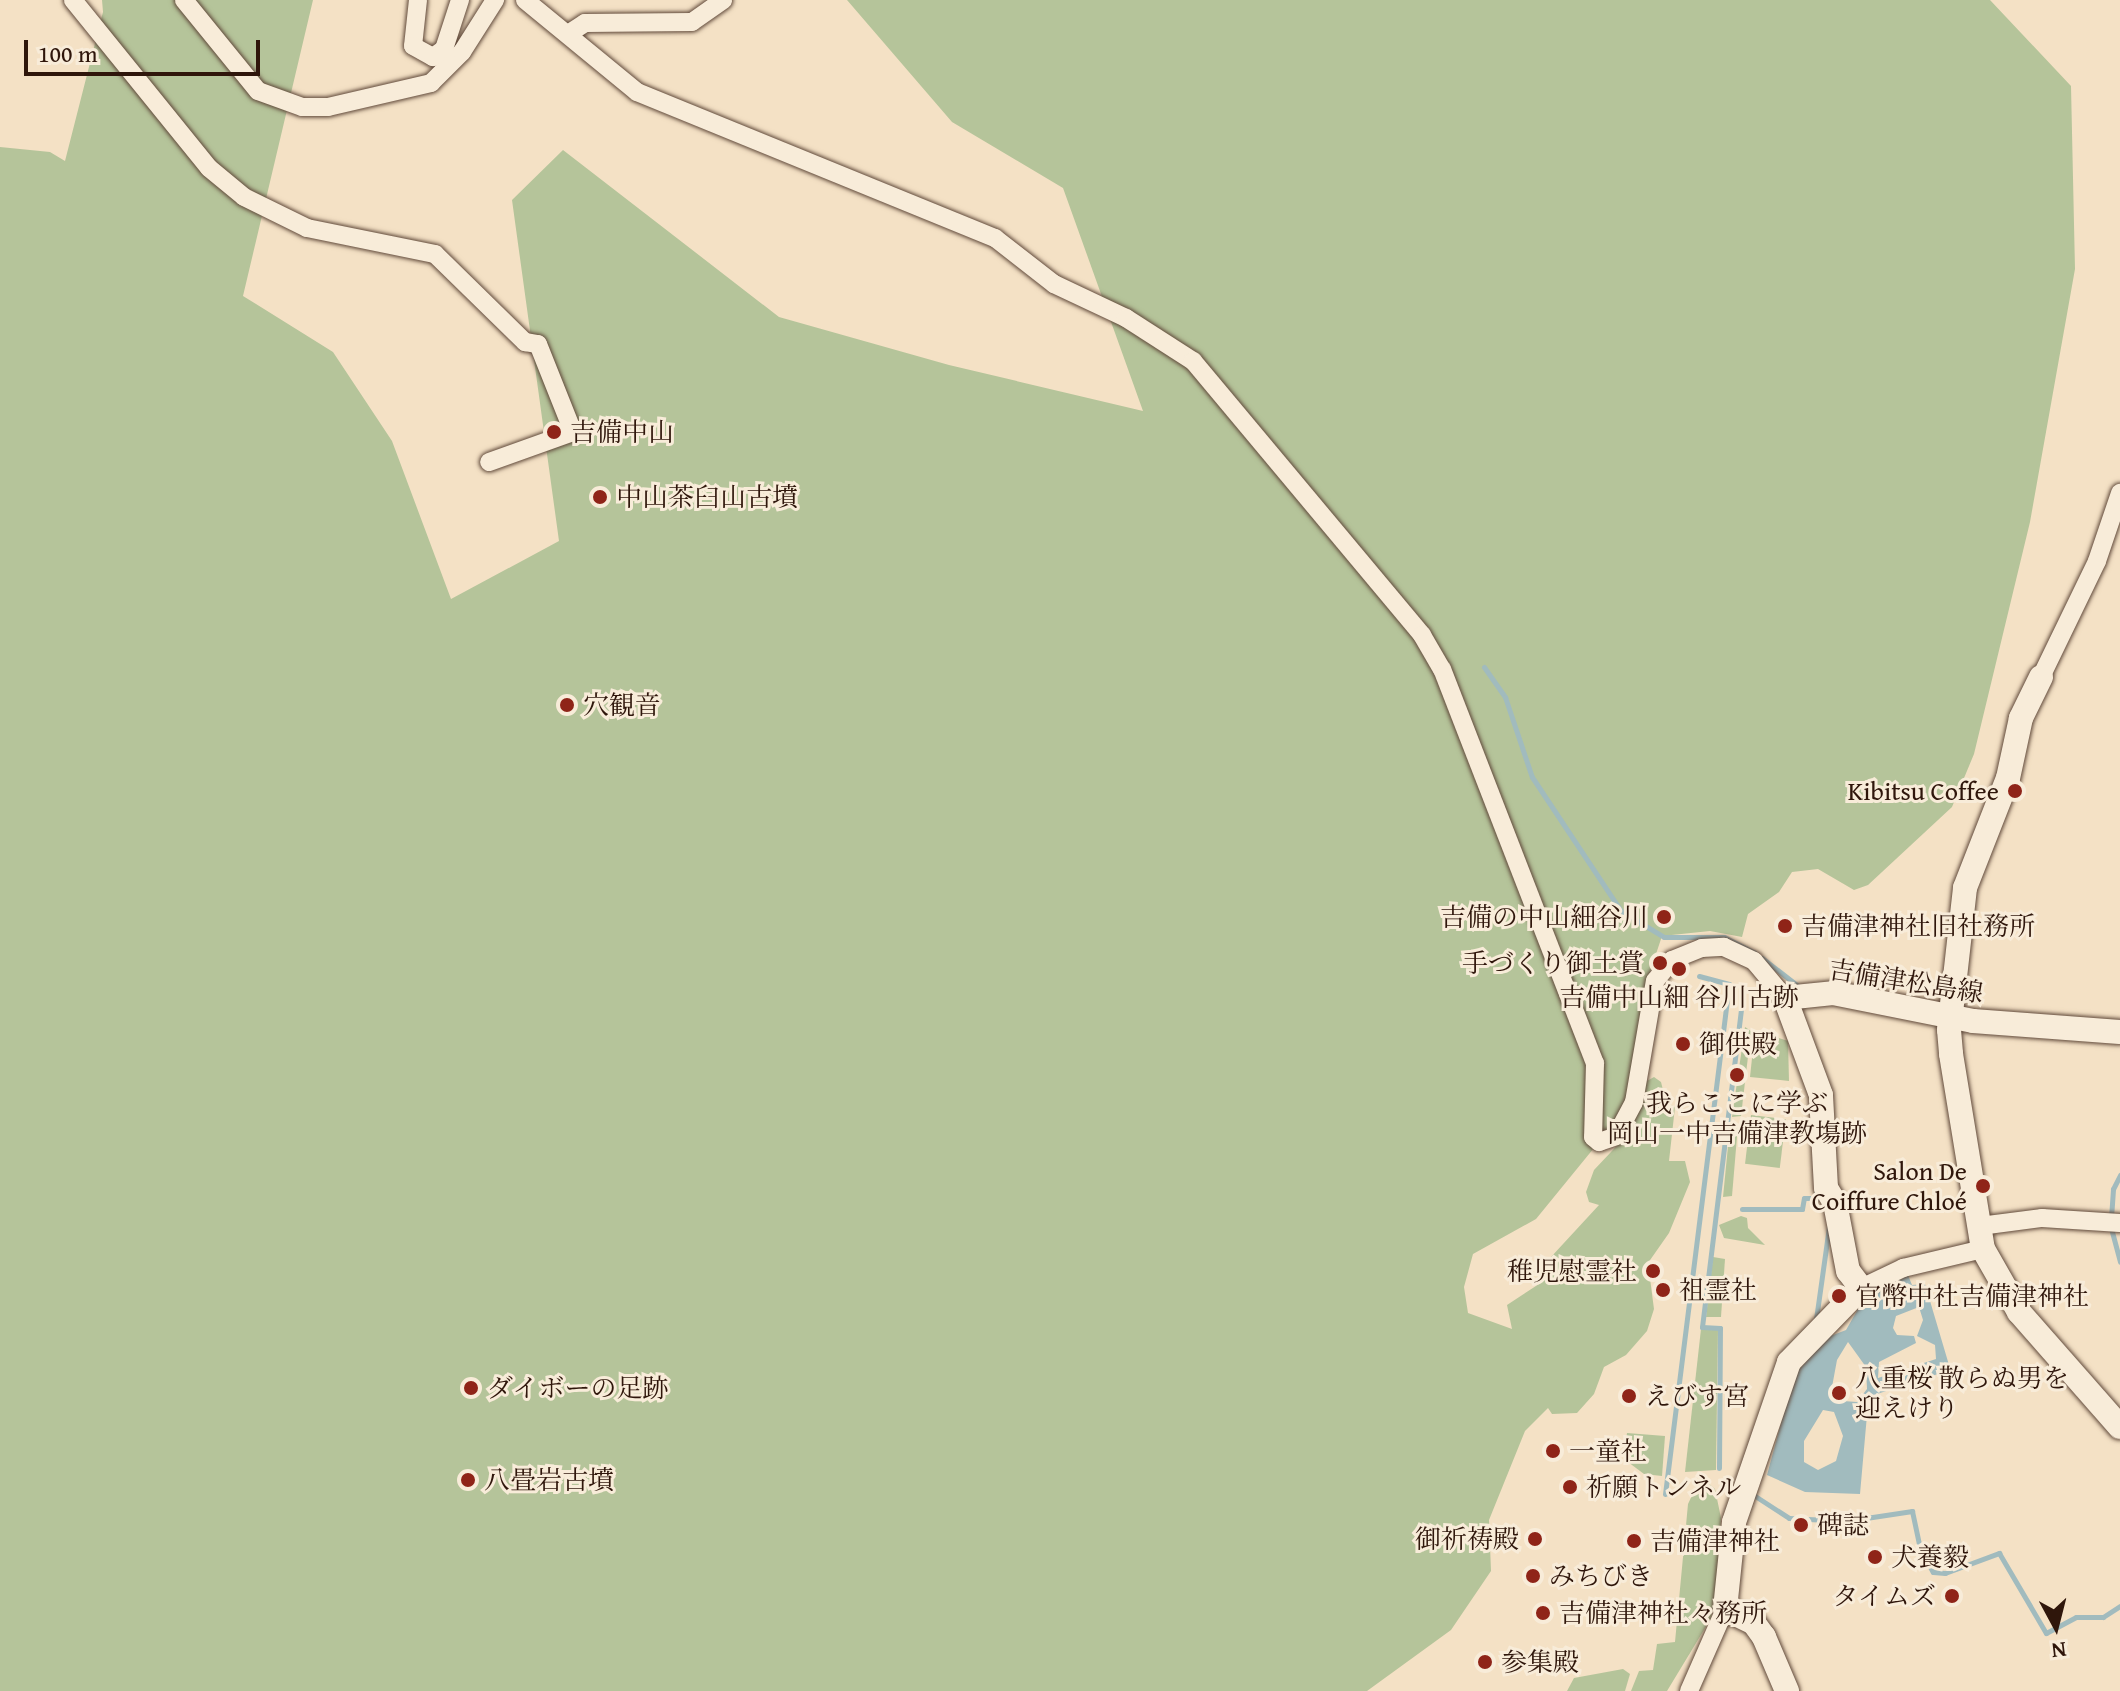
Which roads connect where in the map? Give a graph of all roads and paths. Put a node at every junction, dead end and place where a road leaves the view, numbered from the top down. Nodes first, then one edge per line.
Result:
1 (73, 0) edge
2 (184, 0) edge
3 (418, 0) edge
4 (460, 0) edge
5 (495, 0) edge
6 (525, 0) edge
7 (723, 0) edge
8 (568, 34) junction
9 (489, 462) dead end
10 (2120, 493) edge
11 (2041, 677) joint
12 (1785, 998) junction
13 (1952, 1018) junction
14 (2120, 1032) edge
15 (2120, 1223) edge
16 (1981, 1237) junction
17 (1861, 1288) junction
18 (2120, 1427) edge
19 (1725, 1609) junction
20 (1689, 1691) edge
21 (1787, 1691) edge

1 - 9 street
2 - 5 street
3 - 4 street
6 - 8 street
7 - 8 street
8 - 12 street
10 - 11 street
11 - 13 main road
12 - 13 main road, 吉備津松島線
12 - 17 main road
13 - 14 main road, 吉備津松島線
13 - 16 main road
15 - 16 street
16 - 17 street
16 - 18 main road
17 - 19 main road
19 - 20 street
19 - 21 main road

